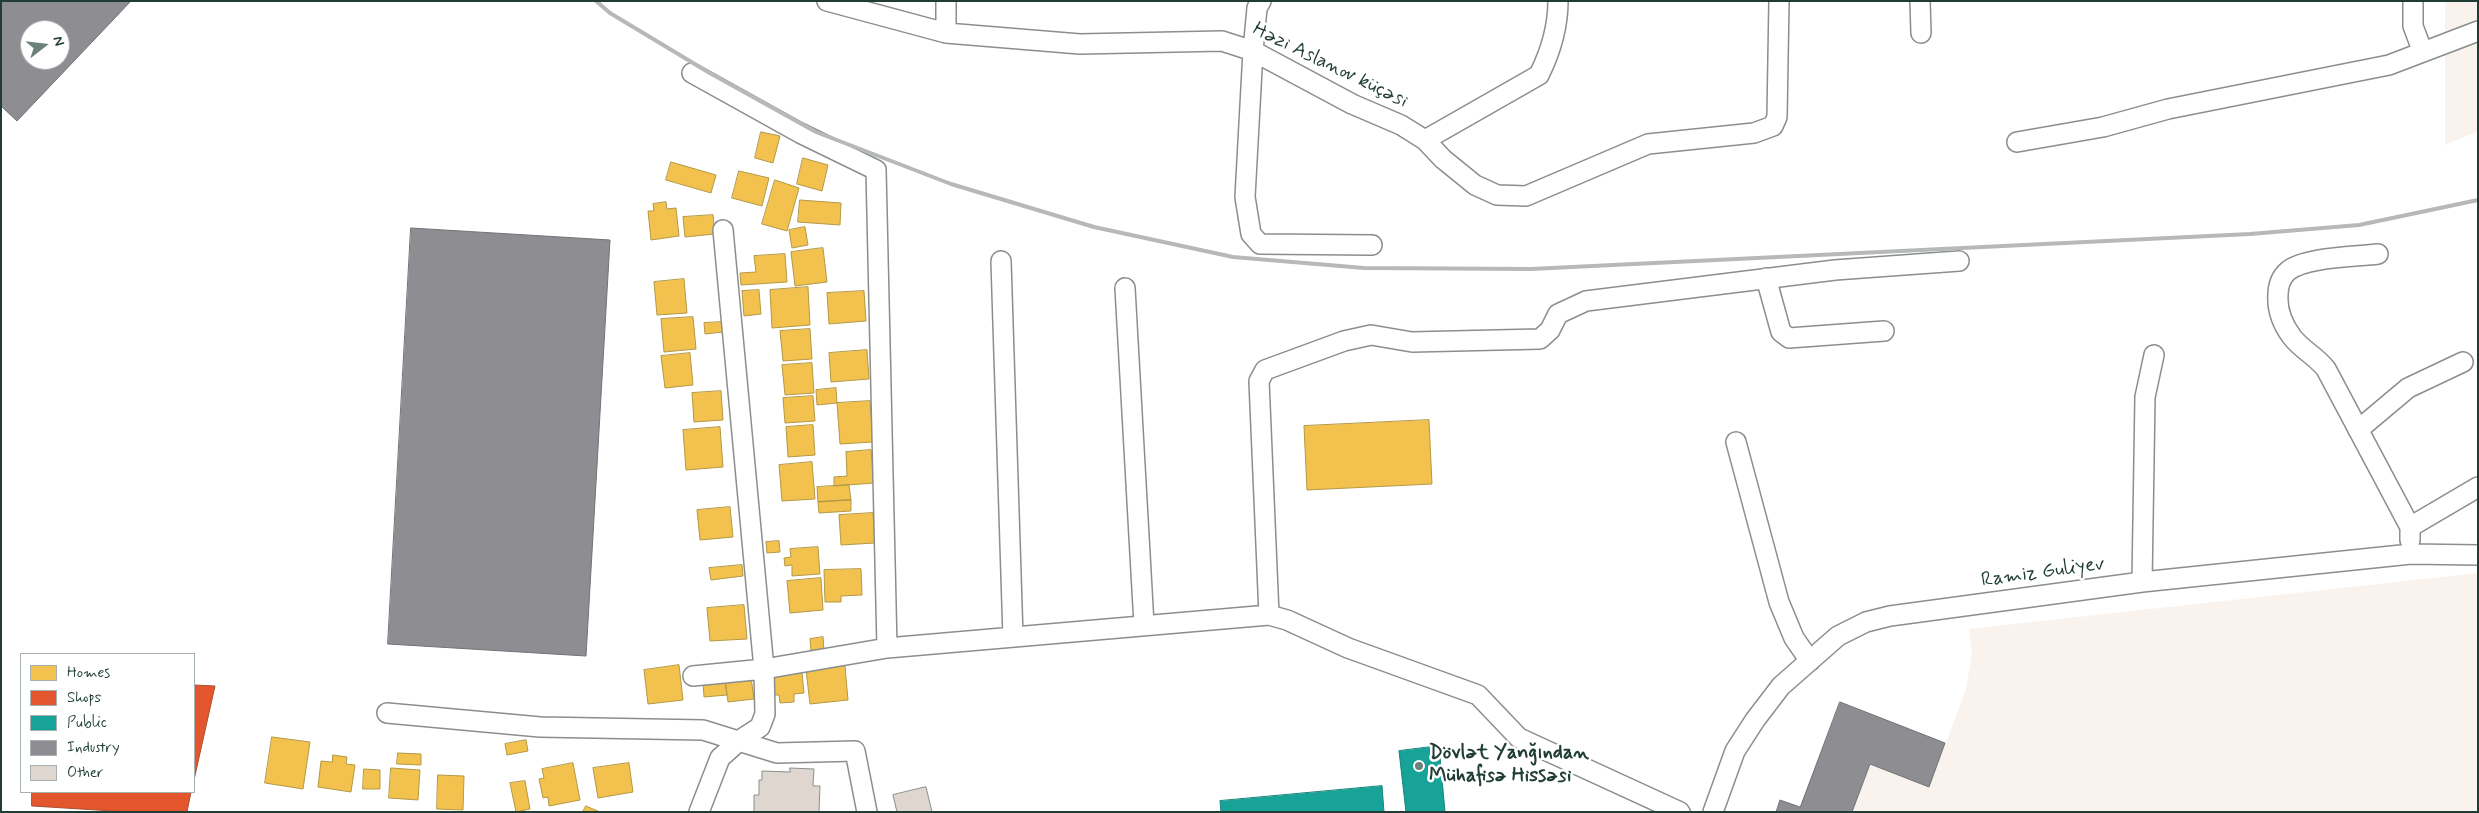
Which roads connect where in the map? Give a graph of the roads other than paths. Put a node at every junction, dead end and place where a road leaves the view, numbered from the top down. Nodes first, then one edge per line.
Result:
1 (827, 1) edge
2 (946, 1) edge
3 (1261, 1) edge
4 (1558, 1) edge
5 (1779, 1) edge
6 (1920, 1) edge
7 (2413, 1) edge
8 (2478, 31) edge
9 (1921, 32) dead end
10 (946, 33) junction
11 (1253, 50) junction
12 (2422, 50) junction
13 (692, 73) dead end
14 (1425, 140) junction
15 (2017, 142) dead end
16 (723, 230) dead end
17 (1372, 245) dead end
18 (2378, 254) dead end
19 (1002, 261) dead end
20 (1959, 261) dead end
21 (1766, 278) junction
22 (1125, 288) dead end
23 (1884, 331) dead end
24 (2154, 355) dead end
25 (2463, 362) dead end
26 (2358, 430) junction
27 (1736, 442) dead end
28 (2478, 488) edge
29 (2410, 527) junction
30 (2410, 554) junction
31 (2478, 555) edge
32 (2142, 582) junction
33 (1269, 615) junction
34 (1144, 625) junction
35 (1013, 637) junction
36 (887, 648) junction
37 (1810, 660) junction
38 (764, 669) junction
39 (693, 676) dead end
40 (387, 713) dead end
41 (740, 740) junction
42 (699, 812) edge
43 (867, 812) edge
44 (1680, 812) edge
45 (1713, 812) edge

1 - 10 street, Həzi Aslanov küçəsi
2 - 10 street
3 - 11 street
4 - 14 street
5 - 14 street, Həzi Aslanov küçəsi
6 - 9 street
7 - 12 street
8 - 12 street
10 - 11 street, Həzi Aslanov küçəsi
11 - 14 street, Həzi Aslanov küçəsi
11 - 17 street
12 - 15 street
13 - 36 street
16 - 38 street
18 - 26 street
19 - 35 street
20 - 21 street
21 - 23 street
21 - 33 street
22 - 34 street
24 - 32 street
25 - 26 street
26 - 29 street
27 - 37 street
28 - 29 street
29 - 30 street
30 - 31 street, Ramiz Guliyev
30 - 32 street, Ramiz Guliyev
32 - 37 street, Ramiz Guliyev
33 - 34 street
33 - 44 street
34 - 35 street
35 - 36 street
36 - 38 street
37 - 45 street, Ramiz Guliyev
38 - 39 street
38 - 41 street
40 - 41 street
41 - 42 street
41 - 43 street

